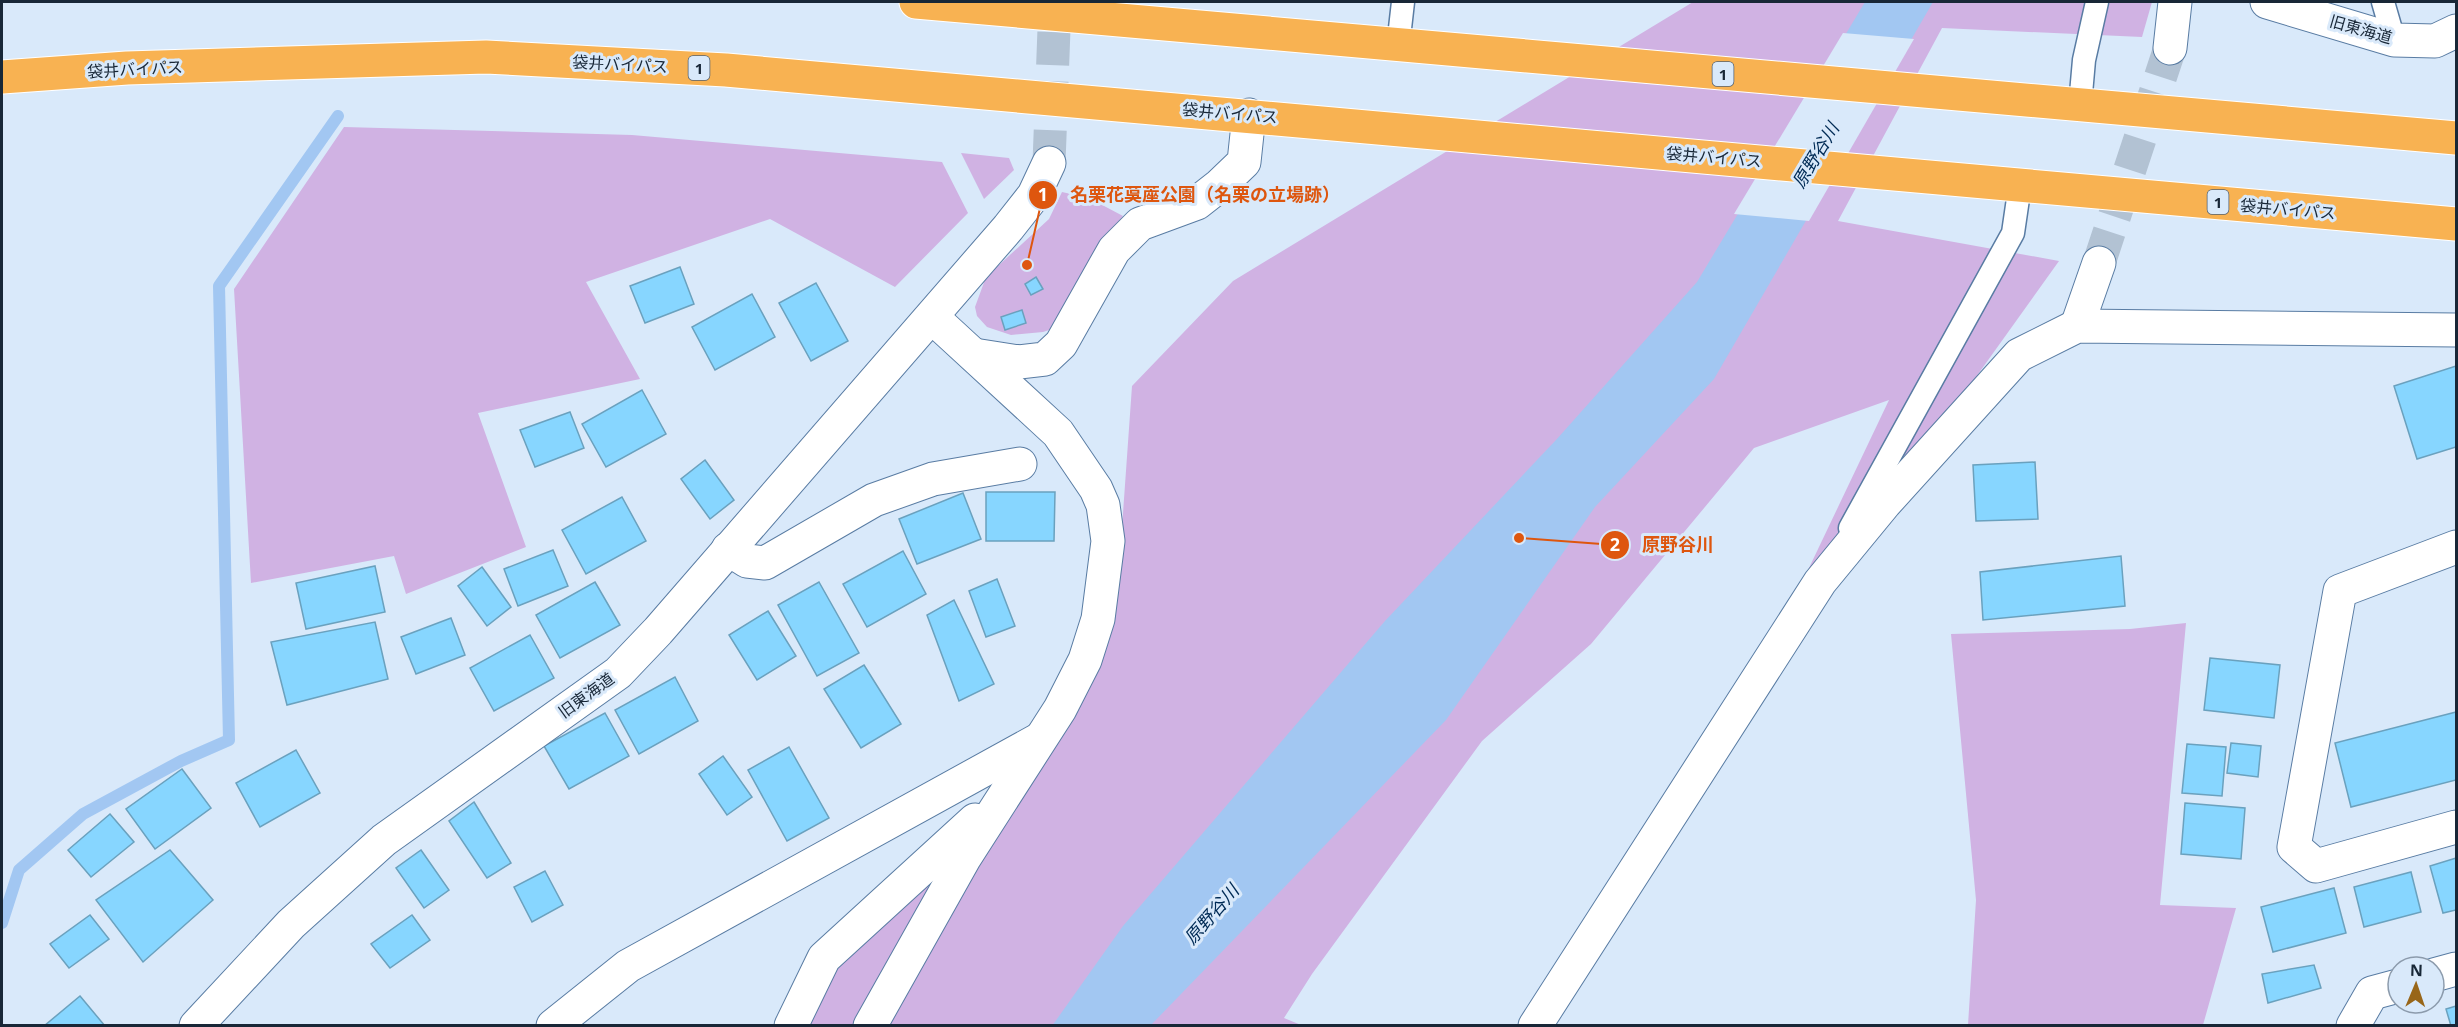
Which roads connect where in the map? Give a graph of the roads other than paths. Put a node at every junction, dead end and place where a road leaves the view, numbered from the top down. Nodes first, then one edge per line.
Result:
1 (916, 2) edge
2 (1403, 2) edge
3 (2097, 2) edge
4 (2175, 2) edge
5 (2267, 2) edge
6 (2383, 2) edge
7 (2457, 31) edge
8 (2394, 40) junction
9 (1413, 47) junction
10 (2170, 48) tunnel mouth
11 (2, 77) edge
12 (2080, 105) junction
13 (1249, 115) junction
14 (2457, 138) edge
15 (1049, 163) tunnel mouth
16 (2020, 184) junction
17 (2457, 224) edge
18 (2099, 263) tunnel mouth
19 (932, 317) junction
20 (2077, 326) junction
21 (2457, 330) edge
22 (974, 354) junction
23 (1020, 464) dead end
24 (2457, 547) edge
25 (728, 549) junction
26 (1820, 582) junction
27 (1042, 737) junction
28 (1008, 791) junction
29 (2457, 827) edge
30 (2386, 989) edge
31 (196, 1026) edge
32 (553, 1026) edge
33 (791, 1026) edge
34 (870, 1026) edge
35 (1535, 1026) edge
36 (2353, 1026) edge

1 - 9 highway, 1
2 - 9 lane
3 - 12 lane
4 - 10 street
5 - 8 street, 旧東海道
6 - 8 lane
7 - 8 street, 旧東海道
9 - 12 highway, 1
11 - 13 highway, 袋井バイパス / 1
12 - 14 highway, 1
13 - 16 highway, 袋井バイパス / 1
13 - 22 street
15 - 19 street, 旧東海道
16 - 17 highway, 袋井バイパス / 1
16 - 26 lane
18 - 20 street
19 - 22 street
19 - 25 street, 旧東海道
20 - 21 street
20 - 26 street
22 - 27 street
23 - 25 street
24 - 29 street
25 - 31 street, 旧東海道
26 - 35 street
27 - 28 street
27 - 32 street
28 - 33 street
28 - 34 street
30 - 36 street

